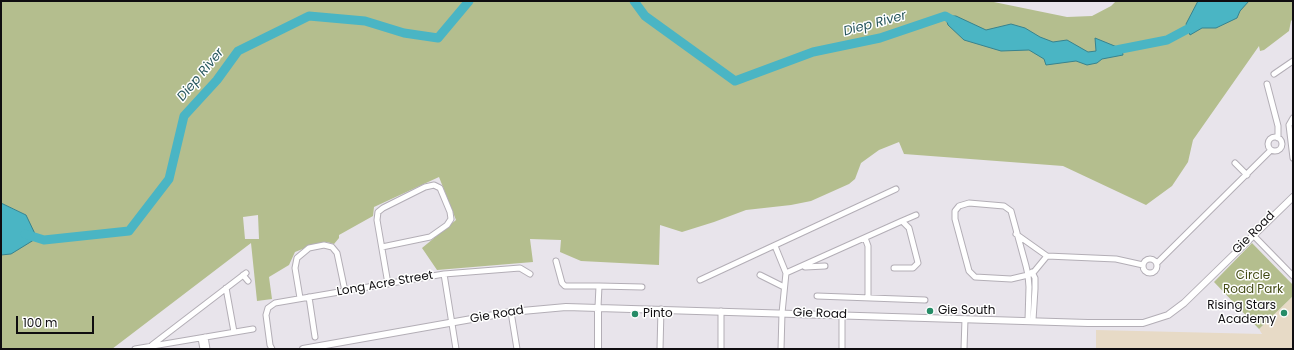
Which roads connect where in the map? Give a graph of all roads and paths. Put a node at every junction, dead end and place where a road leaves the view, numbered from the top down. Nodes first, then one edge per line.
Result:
1 (1293, 61) edge
2 (1274, 74) dead end
3 (1267, 84) dead end
4 (1293, 118) edge
5 (1278, 138) junction
6 (1271, 150) junction
7 (1293, 158) edge
8 (1234, 163) dead end
9 (1247, 176) junction
10 (896, 190) dead end
11 (1293, 197) edge
12 (916, 215) dead end
13 (902, 221) junction
14 (1016, 234) junction
15 (1253, 235) junction
16 (865, 238) junction
17 (775, 246) junction
18 (382, 247) junction
19 (1047, 256) junction
20 (556, 261) dead end
21 (1157, 263) junction
22 (1143, 265) junction
23 (825, 266) dead end
24 (802, 267) junction
25 (894, 268) dead end
26 (786, 273) junction
27 (444, 274) junction
28 (530, 274) dead end
29 (1030, 274) junction
30 (760, 275) dead end
31 (1293, 276) edge
32 (700, 280) dead end
33 (248, 281) dead end
34 (388, 284) junction
35 (599, 286) junction
36 (784, 287) junction
37 (226, 288) junction
38 (642, 288) dead end
39 (344, 291) junction
40 (817, 296) dead end
41 (309, 297) junction
42 (300, 298) junction
43 (868, 298) junction
44 (925, 300) dead end
45 (598, 308) junction
46 (661, 309) junction
47 (721, 311) junction
48 (511, 312) junction
49 (782, 313) junction
50 (842, 315) junction
51 (965, 319) junction
52 (1031, 320) junction
53 (452, 323) junction
54 (253, 329) dead end
55 (169, 331) junction
56 (234, 332) junction
57 (316, 337) dead end
58 (203, 338) junction
59 (169, 343) junction
60 (152, 346) junction
61 (270, 348) edge
62 (134, 349) edge
63 (203, 349) edge
64 (207, 349) edge
65 (303, 349) edge
66 (456, 349) edge
67 (517, 349) edge
68 (598, 349) edge
69 (660, 349) edge
70 (721, 349) edge
71 (781, 349) edge
72 (842, 349) edge
73 (964, 349) edge

1 - 2 street
3 - 5 street
4 - 7 street
5 - 6 street
5 - 6 street
6 - 9 street
8 - 9 street
9 - 21 street
10 - 17 street
11 - 15 street, Gie Road
12 - 13 street
13 - 16 street
13 - 25 street
14 - 19 street
14 - 29 street
14 - 29 street
15 - 31 street
15 - 52 street, Gie Road
16 - 24 street
16 - 43 street
17 - 26 street
17 - 32 street
18 - 18 street
18 - 34 street
19 - 22 street
19 - 29 street
20 - 35 street
21 - 22 street
21 - 22 street
23 - 24 street
24 - 26 street
26 - 36 street
27 - 28 street
27 - 34 street, Long Acre Street
27 - 53 street, Long Acre Street
29 - 52 street
30 - 36 street
33 - 37 street
34 - 39 street, Long Acre Street
35 - 38 street
35 - 45 street
36 - 49 street
37 - 55 street
37 - 56 street
39 - 41 street, Long Acre Street
39 - 42 street
40 - 43 street
41 - 42 street, Long Acre Street
41 - 57 street
42 - 61 street, Long Acre Street
43 - 44 street
45 - 46 street, Gie Road
45 - 48 street, Gie Road
45 - 68 street
46 - 47 street, Gie Road
46 - 69 street
47 - 49 street, Gie Road
47 - 70 street
48 - 53 street, Gie Road
48 - 67 street
49 - 50 street, Gie Road
49 - 71 street
50 - 51 street, Gie Road
50 - 72 street
51 - 52 street, Gie Road
51 - 73 street
53 - 65 street, Gie Road
53 - 66 street, Long Acre Street
54 - 56 street
55 - 59 street
55 - 60 street
56 - 58 street
58 - 59 street
58 - 63 street
58 - 64 street
59 - 60 street
60 - 62 street

